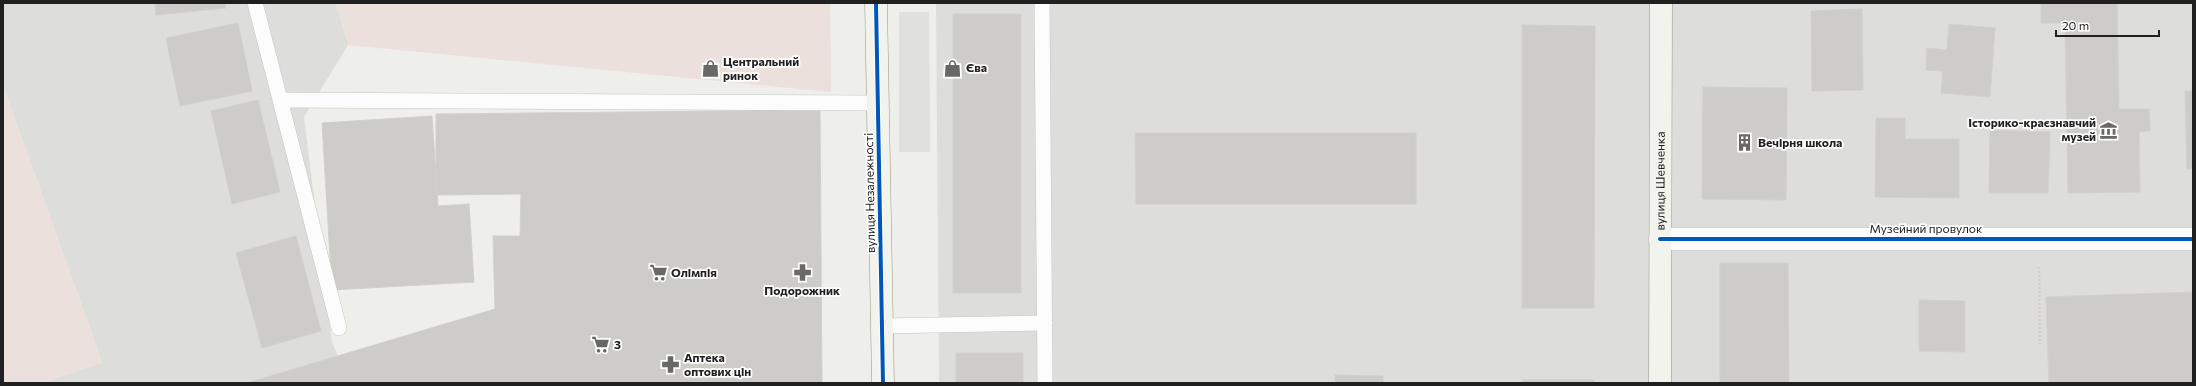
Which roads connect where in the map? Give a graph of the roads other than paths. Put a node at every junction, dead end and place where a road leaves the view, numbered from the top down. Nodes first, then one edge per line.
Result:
1 (255, 3) edge
2 (876, 3) edge
3 (1042, 3) edge
4 (1660, 3) edge
5 (281, 100) junction
6 (878, 103) junction
7 (1660, 239) junction
8 (2193, 239) edge
9 (1045, 323) junction
10 (882, 326) junction
11 (339, 328) dead end
12 (883, 383) edge
13 (1045, 383) edge
14 (1660, 383) edge

1 - 5 lane
2 - 6 street, вулиця Незалежності
3 - 9 lane
4 - 7 street, вулиця Шевченка
5 - 6 lane
5 - 11 lane
6 - 10 street, вулиця Незалежності
7 - 8 street, Музейний провулок
7 - 14 street, вулиця Шевченка
9 - 10 lane
9 - 13 lane
10 - 12 street, вулиця Незалежності

